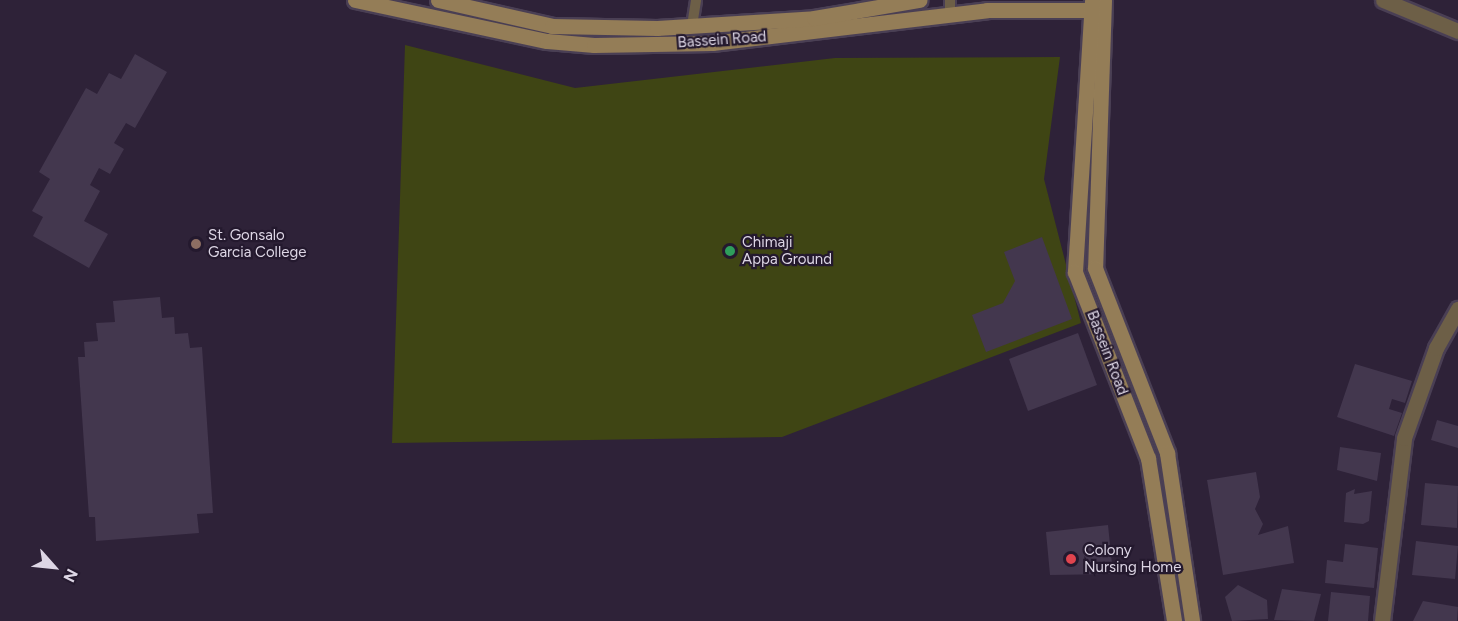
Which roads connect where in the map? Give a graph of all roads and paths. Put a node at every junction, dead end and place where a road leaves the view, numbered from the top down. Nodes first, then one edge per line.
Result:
1 (355, 0) edge
2 (438, 0) edge
3 (696, 0) edge
4 (919, 0) edge
5 (1383, 0) edge
6 (1098, 5) edge
7 (950, 7) edge
8 (692, 27) junction
9 (1458, 31) edge
10 (1458, 309) edge
11 (1174, 621) edge
12 (1192, 621) edge
13 (1382, 621) edge

1 - 7 main road, Bassein Road
2 - 8 main road, Bassein Road
3 - 8 lane
4 - 8 main road, Bassein Road
5 - 9 street
6 - 7 main road, Bassein Road
6 - 11 main road, Bassein Road
6 - 12 main road, Bassein Road
10 - 13 street

